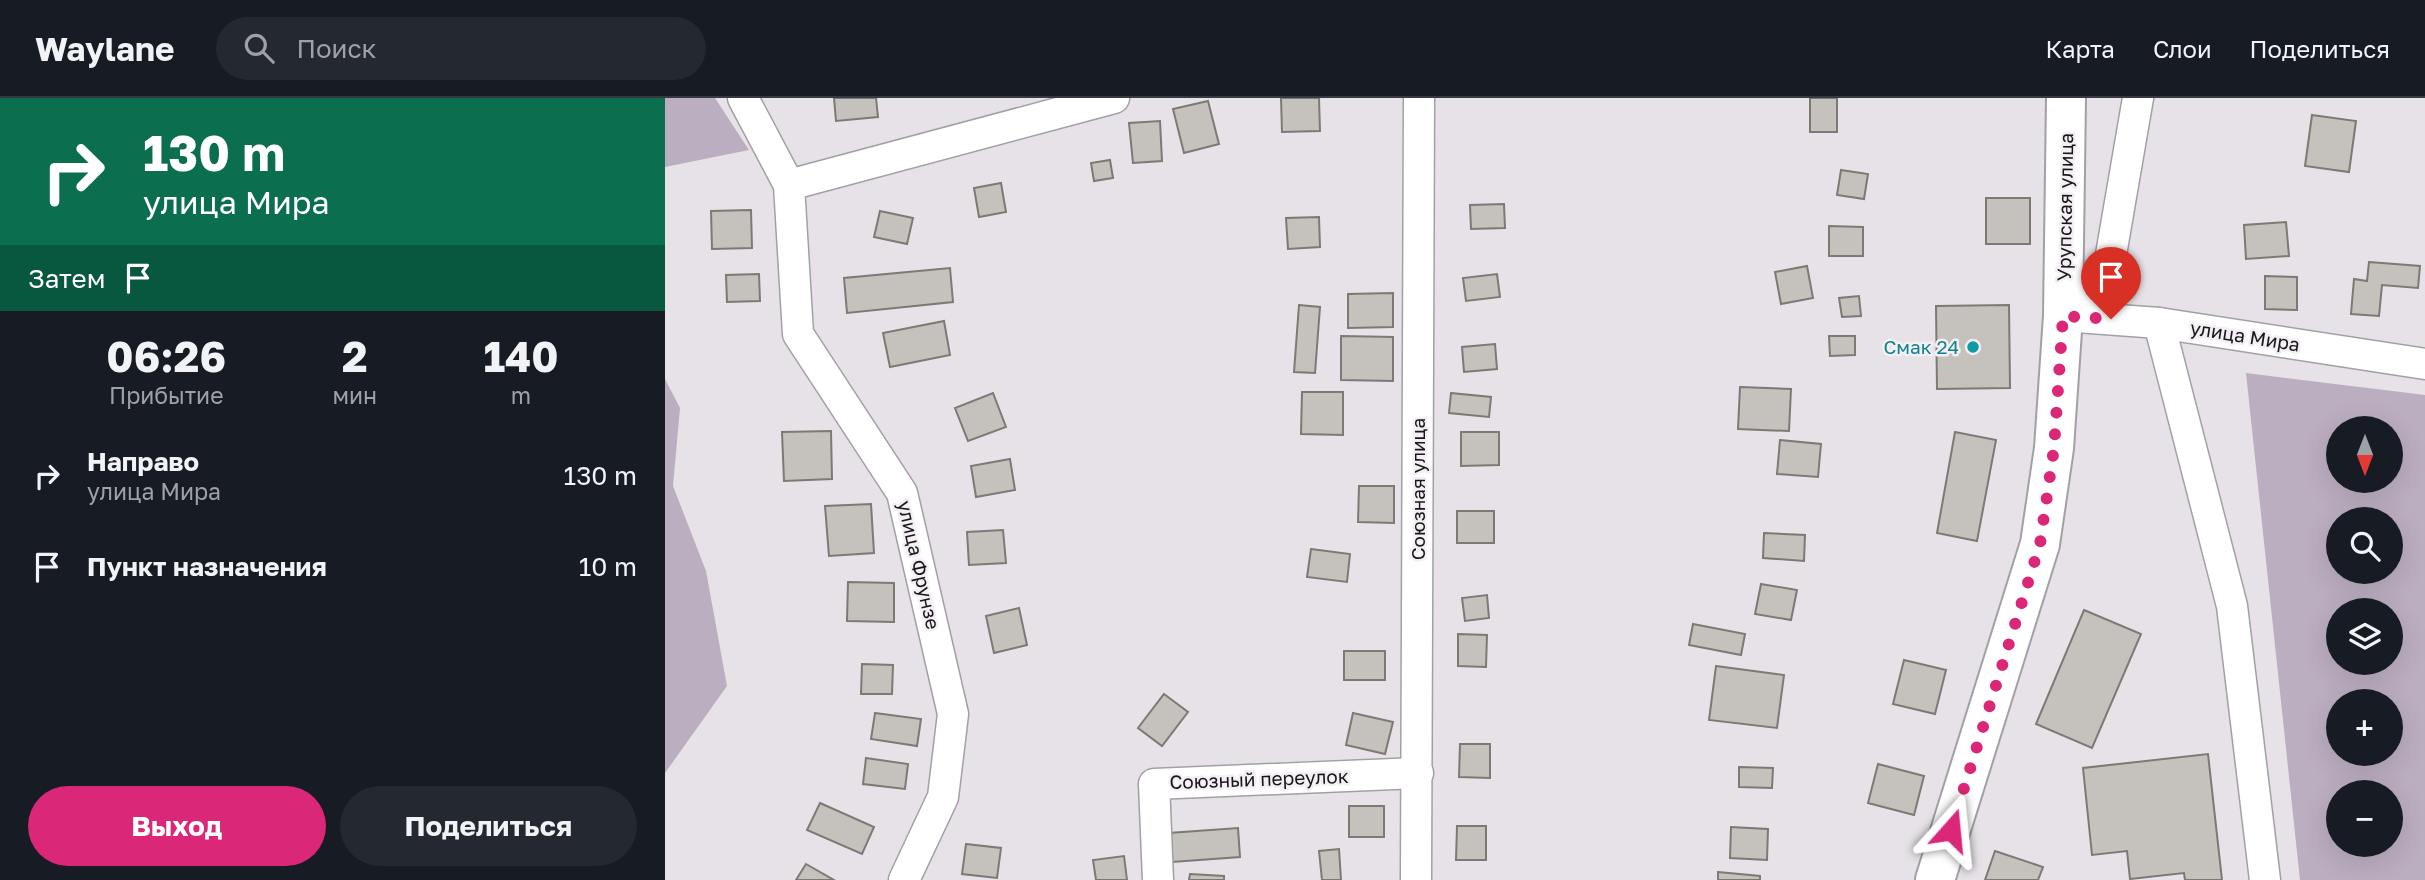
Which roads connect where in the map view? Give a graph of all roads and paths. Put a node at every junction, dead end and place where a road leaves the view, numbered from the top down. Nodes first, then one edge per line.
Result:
1 (743, 98) edge
2 (1114, 98) edge
3 (1419, 98) edge
4 (2066, 98) edge
5 (2138, 98) edge
6 (789, 185) junction
7 (2063, 316) junction
8 (2159, 323) junction
9 (2425, 364) edge
10 (1418, 773) junction
11 (904, 880) edge
12 (1158, 880) edge
13 (1416, 880) edge
14 (1935, 880) edge
15 (2265, 880) edge

1 - 6 street, улица Фрунзе
2 - 6 street
3 - 10 street, Союзная улица
4 - 7 street, Урупская улица
5 - 7 street
6 - 11 street, улица Фрунзе
7 - 8 street, улица Мира
7 - 14 street, Урупская улица
8 - 9 street, улица Мира
8 - 15 street
10 - 12 street, Союзный переулок
10 - 13 street, Союзная улица

